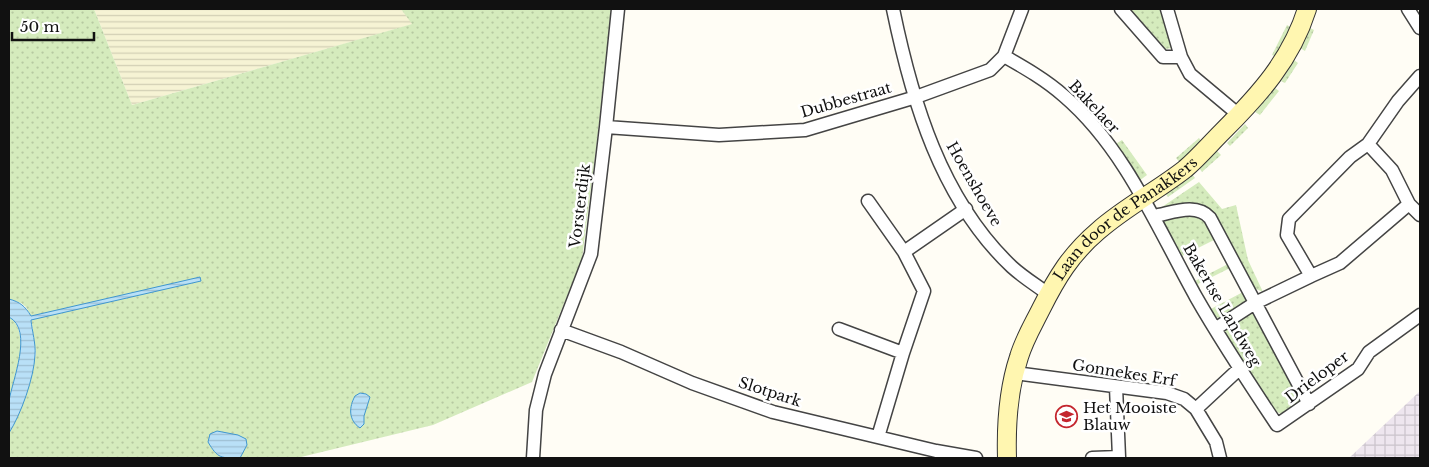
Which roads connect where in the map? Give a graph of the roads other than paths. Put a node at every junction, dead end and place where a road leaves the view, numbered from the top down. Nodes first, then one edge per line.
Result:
1 (618, 9) edge
2 (893, 9) edge
3 (1022, 9) edge
4 (1121, 9) edge
5 (1167, 9) edge
6 (1307, 9) edge
7 (1408, 9) edge
8 (1420, 28) edge
9 (1004, 56) junction
10 (1181, 57) junction
11 (1420, 76) edge
12 (916, 97) junction
13 (1239, 115) junction
14 (606, 127) junction
15 (1368, 144) junction
16 (1144, 198) junction
17 (868, 201) dead end
18 (1409, 204) junction
19 (966, 209) junction
20 (1420, 215) edge
21 (1154, 216) junction
22 (904, 252) junction
23 (1311, 276) junction
24 (1048, 294) junction
25 (1254, 303) junction
26 (1420, 315) edge
27 (839, 329) dead end
28 (1215, 329) junction
29 (561, 330) junction
30 (903, 353) junction
31 (1239, 369) junction
32 (1015, 373) junction
33 (1116, 387) junction
34 (1310, 404) junction
35 (1196, 409) junction
36 (1277, 425) joint
37 (878, 437) junction
38 (1120, 457) edge
39 (533, 458) edge
40 (976, 458) edge
41 (1007, 458) edge
42 (1092, 458) edge
43 (1220, 458) edge

1 - 14 street, Vorsterdijk
2 - 12 street, Hoenshoeve
3 - 9 street, Dubbestraat
4 - 10 street
5 - 10 street
6 - 13 street, Laan door de Panakkers
7 - 8 street
9 - 12 street, Dubbestraat
9 - 16 street, Bakelaer
10 - 13 street
11 - 15 street
12 - 14 street, Dubbestraat
12 - 19 street, Hoenshoeve
13 - 16 street, Laan door de Panakkers
14 - 29 street, Vorsterdijk
15 - 18 street
15 - 23 street
16 - 21 street, Bakertse Landweg
16 - 24 street, Laan door de Panakkers
17 - 22 street
18 - 20 street
18 - 23 street
19 - 22 street
19 - 24 street, Hoenshoeve
21 - 25 street
21 - 28 street, Bakertse Landweg
22 - 30 street
23 - 25 street
24 - 32 street, Laan door de Panakkers
25 - 28 street
25 - 34 street
26 - 34 street, Drieloper
27 - 30 street
28 - 31 street, Bakertse Landweg
29 - 37 street, Slotpark
29 - 39 street, Vorsterdijk
30 - 37 street
31 - 35 street
31 - 36 street, Bakertse Landweg
32 - 33 street, Gonnekes Erf
32 - 41 street, Laan door de Panakkers
33 - 35 street, Gonnekes Erf
33 - 38 street
34 - 36 street, Drieloper
35 - 43 street
37 - 40 street, Slotpark
38 - 42 street

